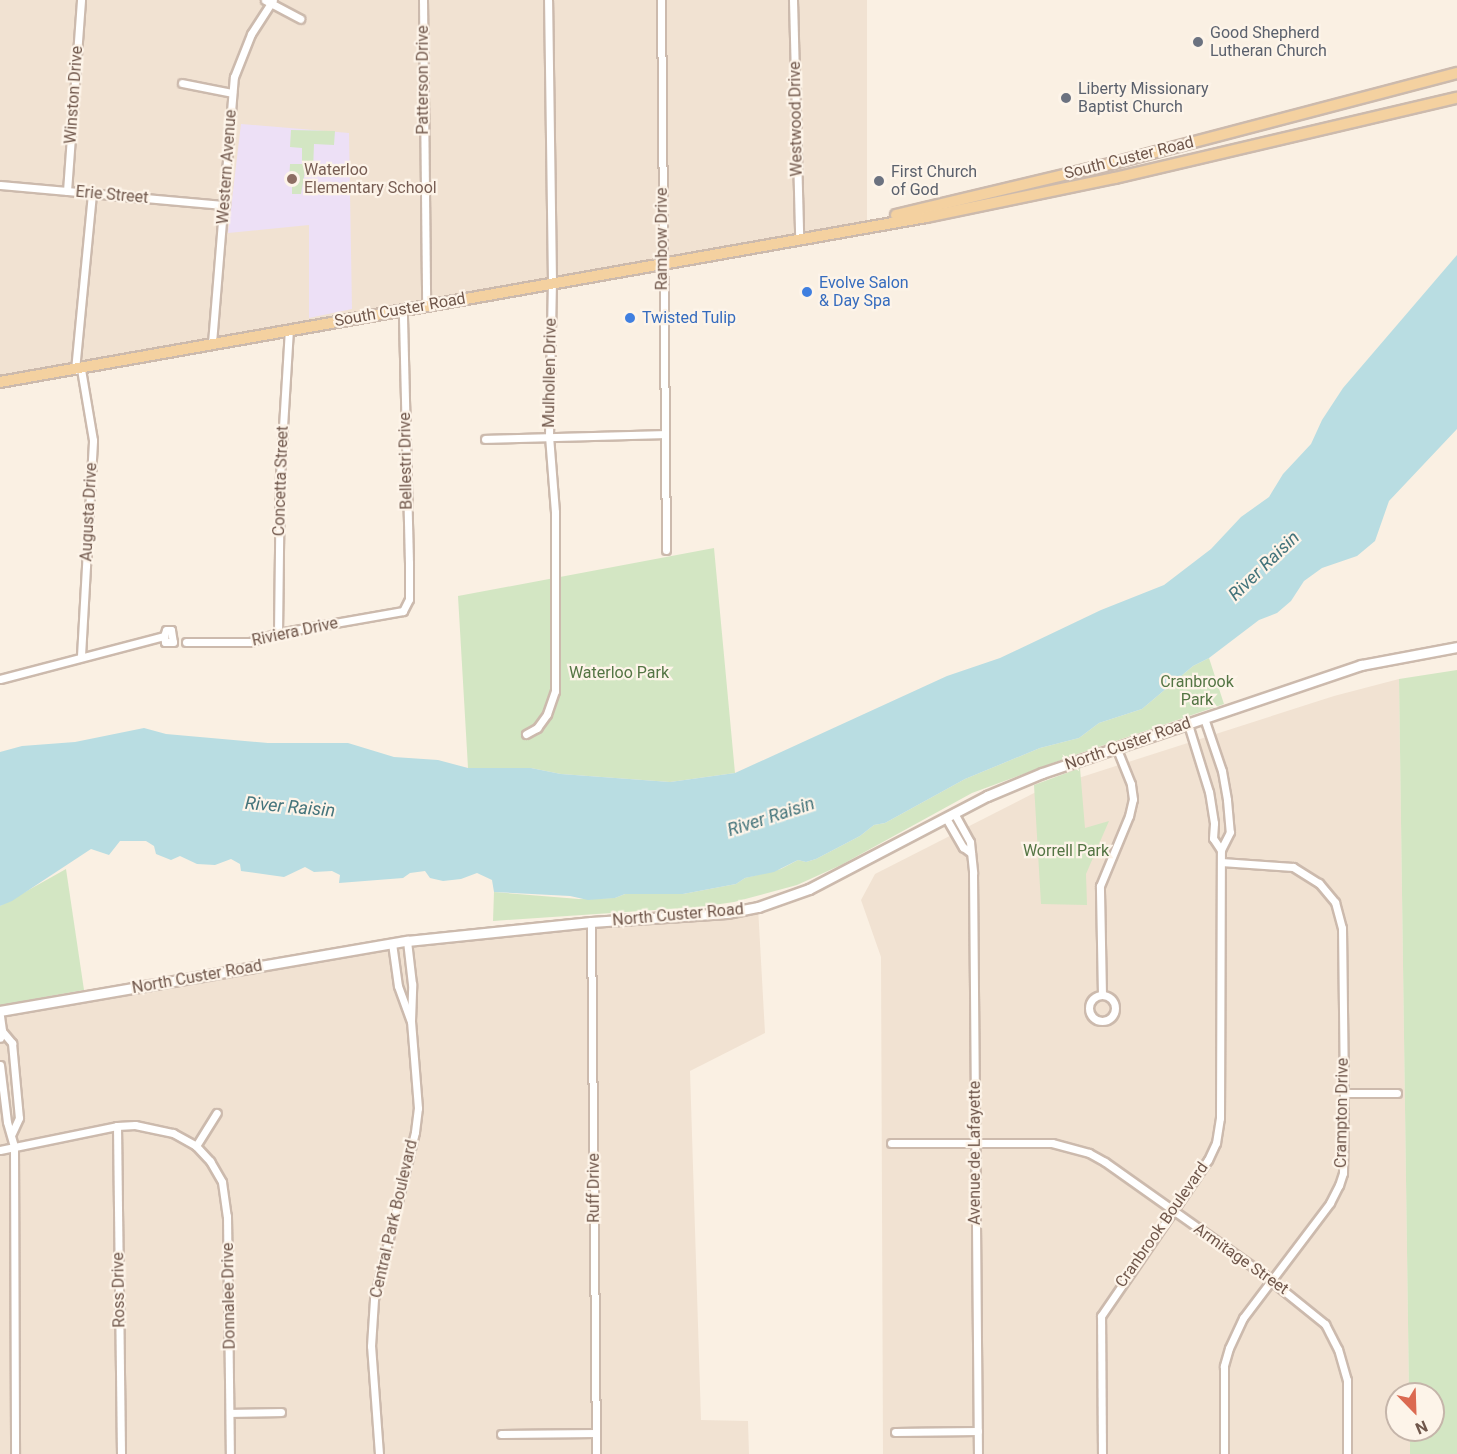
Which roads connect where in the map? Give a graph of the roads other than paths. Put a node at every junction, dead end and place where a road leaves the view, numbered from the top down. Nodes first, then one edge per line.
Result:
1 (81, 0) edge
2 (423, 0) edge
3 (548, 0) edge
4 (661, 0) edge
5 (793, 0) edge
6 (269, 1) edge
7 (300, 19) dead end
8 (1457, 73) edge
9 (182, 83) dead end
10 (232, 93) junction
11 (1457, 98) edge
12 (0, 185) edge
13 (67, 191) junction
14 (92, 193) junction
15 (225, 205) junction
16 (799, 237) junction
17 (662, 262) junction
18 (552, 282) junction
19 (426, 305) junction
20 (403, 310) junction
21 (289, 330) junction
22 (212, 343) junction
23 (78, 370) junction
24 (0, 382) edge
25 (664, 434) junction
26 (549, 436) junction
27 (485, 439) dead end
28 (666, 550) dead end
29 (403, 611) joint
30 (278, 633) junction
31 (164, 636) dead end
32 (186, 642) dead end
33 (1457, 647) edge
34 (81, 656) junction
35 (0, 679) edge
36 (1204, 718) junction
37 (1188, 724) junction
38 (526, 734) dead end
39 (1117, 749) junction
40 (950, 815) junction
41 (1221, 850) junction
42 (1221, 862) junction
43 (591, 922) junction
44 (407, 941) junction
45 (392, 943) junction
46 (1102, 995) junction
47 (0, 1011) edge
48 (0, 1016) edge
49 (411, 1021) junction
50 (1, 1035) edge
51 (0, 1065) edge
52 (1344, 1093) junction
53 (1397, 1093) dead end
54 (217, 1113) dead end
55 (117, 1126) junction
56 (12, 1133) junction
57 (975, 1142) junction
58 (891, 1143) dead end
59 (196, 1146) junction
60 (14, 1148) junction
61 (0, 1150) edge
62 (1171, 1210) junction
63 (1272, 1280) junction
64 (281, 1412) dead end
65 (230, 1413) junction
66 (978, 1431) junction
67 (895, 1432) dead end
68 (596, 1433) junction
69 (501, 1434) dead end
70 (15, 1454) edge
71 (121, 1454) edge
72 (230, 1454) edge
73 (379, 1454) edge
74 (596, 1454) edge
75 (978, 1454) edge
76 (1102, 1454) edge
77 (1224, 1454) edge
78 (1347, 1454) edge

1 - 13 street, Winston Drive
2 - 19 street, Patterson Drive
3 - 18 street, Mulhollen Drive
4 - 17 street, Rambow Drive
5 - 16 street, Westwood Drive
6 - 7 street
6 - 10 street, Western Avenue
8 - 16 main road, South Custer Road
9 - 10 street
10 - 15 street, Western Avenue
11 - 16 main road, South Custer Road
12 - 13 street, Erie Street
13 - 14 street, Erie Street
14 - 15 street, Erie Street
14 - 23 street
15 - 22 street, Western Avenue
16 - 17 main road, South Custer Road
17 - 18 main road, South Custer Road
17 - 25 street, Rambow Drive
18 - 19 main road, South Custer Road
18 - 26 street, Mulhollen Drive
19 - 20 main road, South Custer Road
20 - 21 main road, South Custer Road
20 - 29 street, Bellestri Drive
21 - 22 main road, South Custer Road
21 - 30 street, Concetta Street
22 - 23 main road, South Custer Road
23 - 24 main road, South Custer Road
23 - 34 street, Augusta Drive
25 - 26 street
25 - 28 street, Rambow Drive
26 - 27 street
26 - 38 street, Mulhollen Drive
29 - 30 street, Riviera Drive
30 - 32 street, Riviera Drive
31 - 34 street
33 - 36 street, North Custer Road
34 - 35 street
36 - 37 street, North Custer Road
36 - 41 street, Cranbrook Boulevard
37 - 39 street, North Custer Road
37 - 41 street, Cranbrook Boulevard
39 - 40 street, North Custer Road
39 - 46 street
40 - 43 street, North Custer Road
40 - 57 street, Avenue de Lafayette
41 - 42 street, Cranbrook Boulevard
42 - 52 street, Crampton Drive
42 - 62 street, Cranbrook Boulevard
43 - 44 street, North Custer Road
43 - 68 street, Ruff Drive
44 - 45 street, North Custer Road
44 - 49 street, Central Park Boulevard
45 - 47 street, North Custer Road
45 - 49 street, Central Park Boulevard
46 - 46 street
48 - 50 street
49 - 73 street, Central Park Boulevard
50 - 56 street
51 - 56 street
52 - 53 street
52 - 63 street, Crampton Drive
54 - 59 street
55 - 59 street
55 - 60 street
55 - 71 street, Ross Drive
56 - 60 street
57 - 58 street, Armitage Street
57 - 62 street, Armitage Street
57 - 66 street, Avenue de Lafayette
59 - 65 street, Donnalee Drive
60 - 61 street
60 - 70 street
62 - 63 street, Armitage Street
62 - 76 street, Cranbrook Boulevard
63 - 77 street, Crampton Drive
63 - 78 street, Armitage Street
64 - 65 street
65 - 72 street, Donnalee Drive
66 - 67 street
66 - 75 street, Avenue de Lafayette
68 - 69 street
68 - 74 street, Ruff Drive

